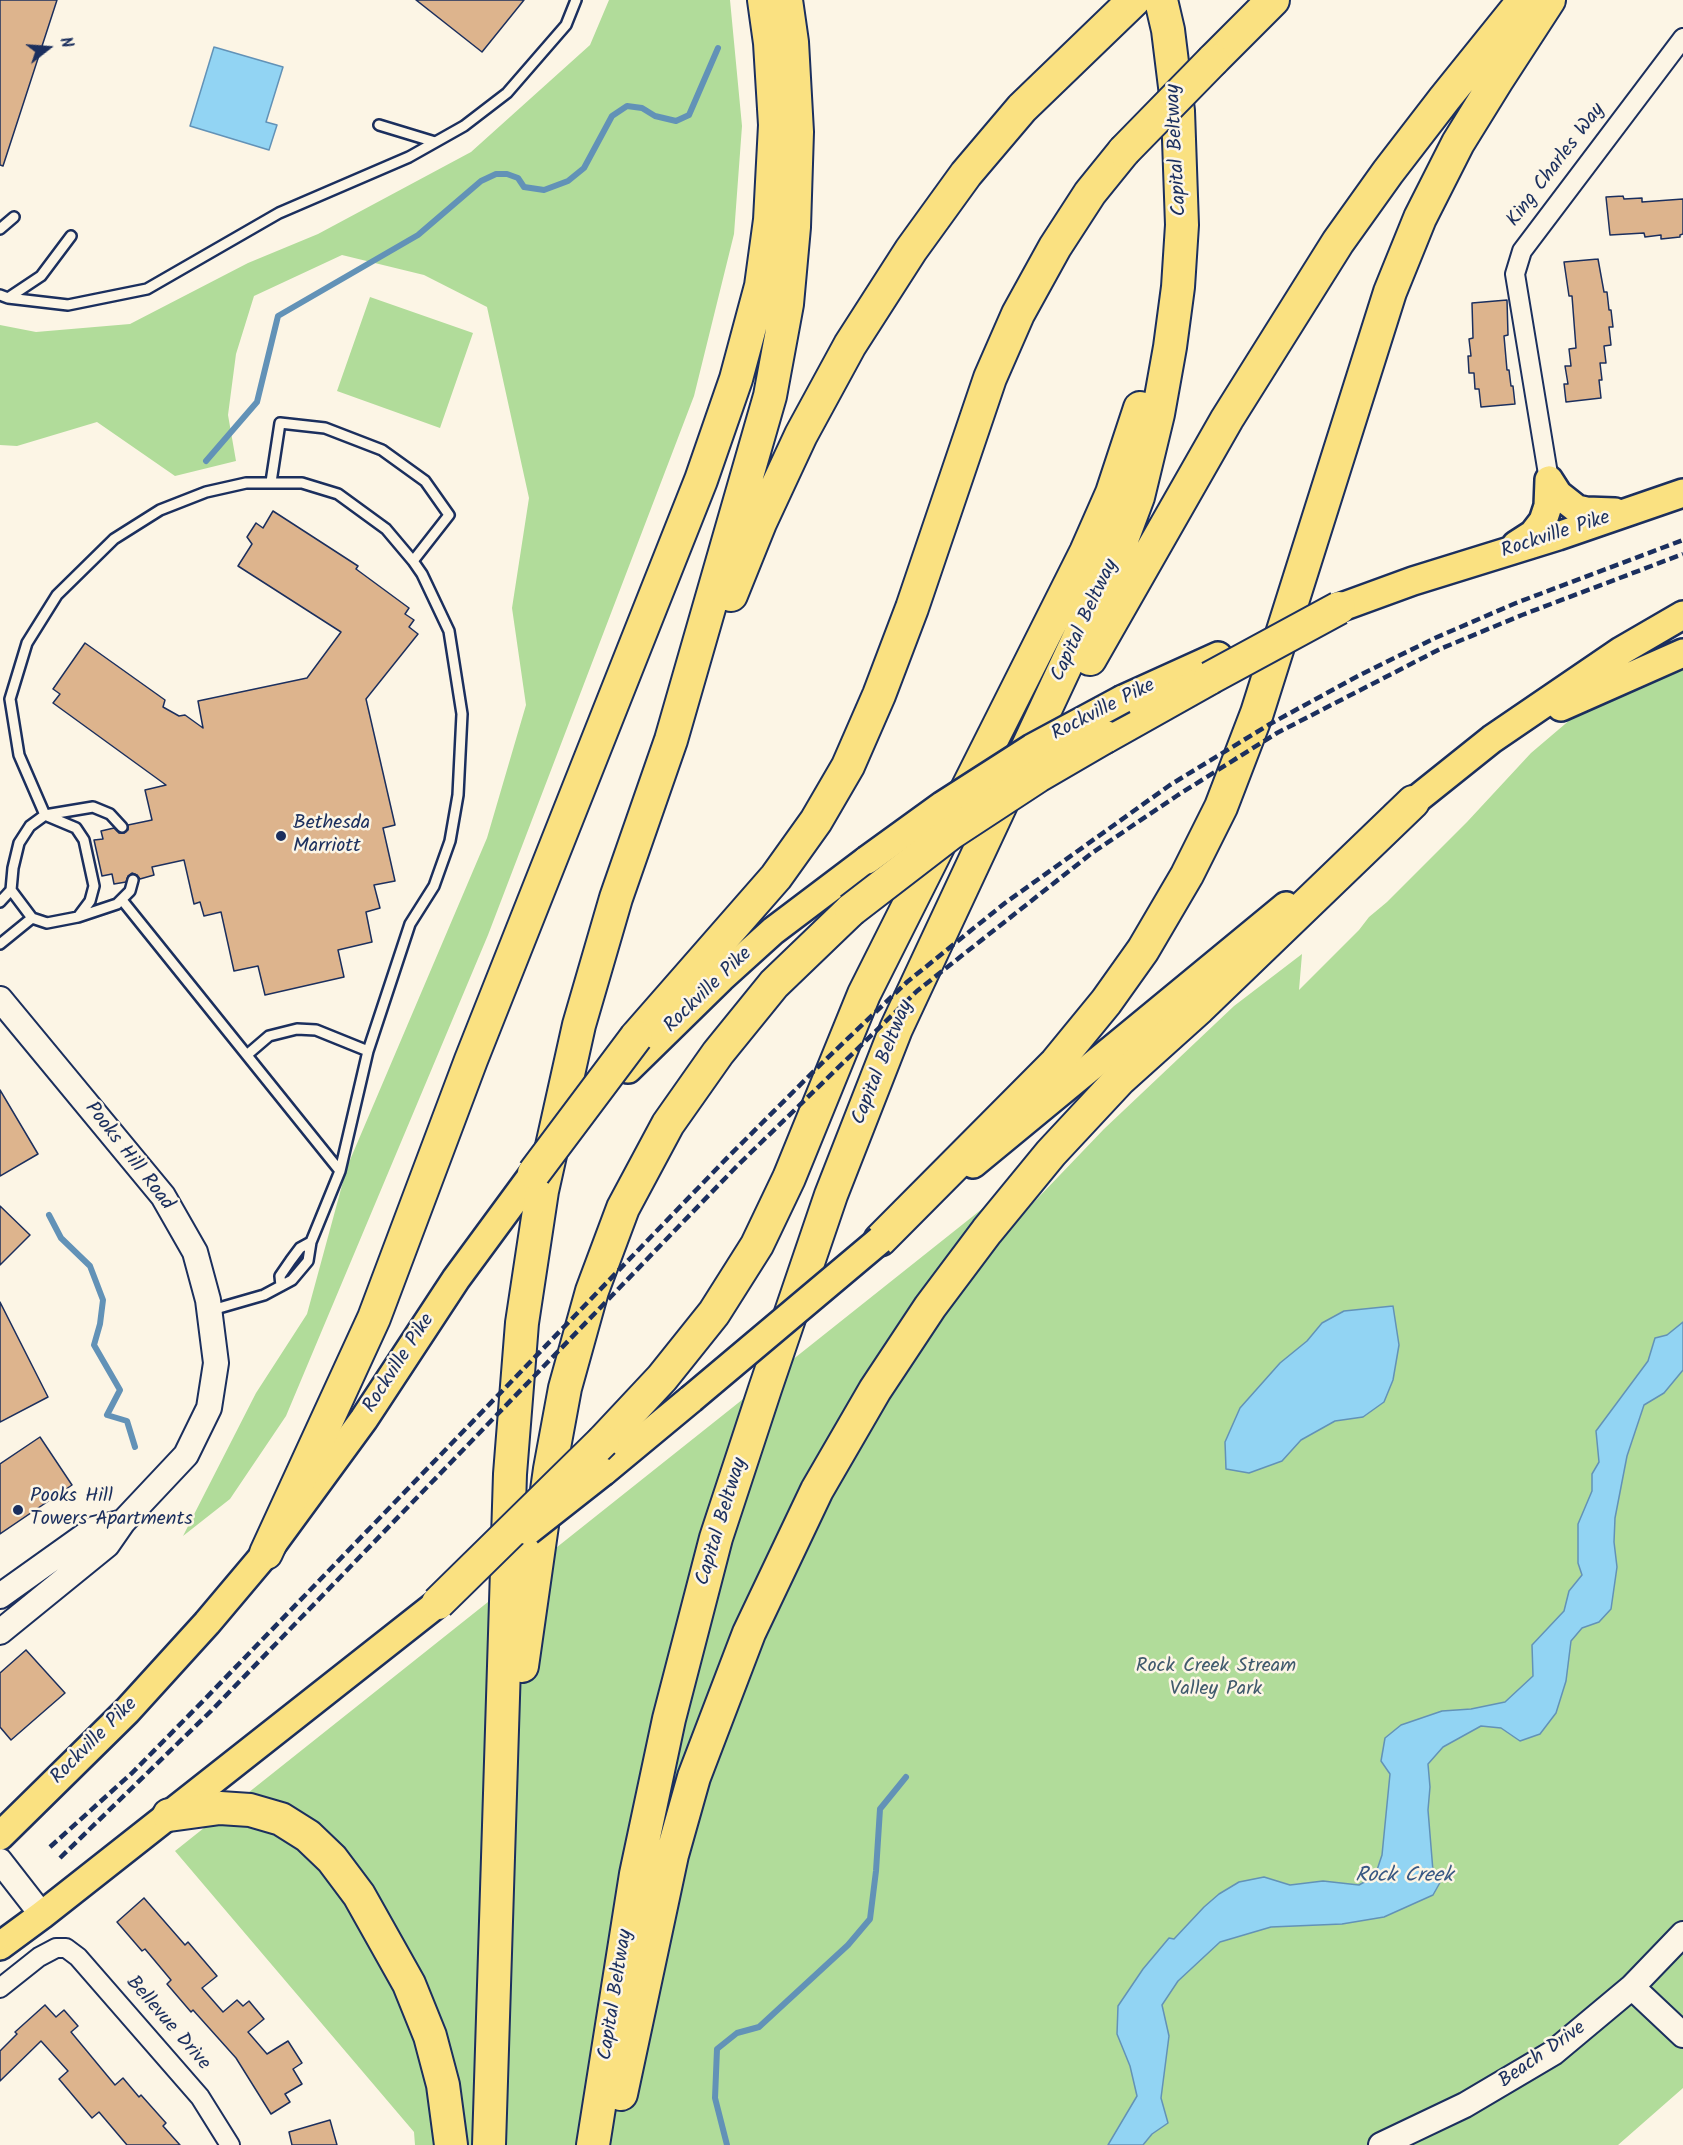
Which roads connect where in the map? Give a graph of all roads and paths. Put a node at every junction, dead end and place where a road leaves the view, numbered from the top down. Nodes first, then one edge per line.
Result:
1 (576, 0) edge
2 (764, 0) edge
3 (786, 0) edge
4 (1134, 0) edge
5 (1161, 0) edge
6 (1273, 0) edge
7 (1524, 0) edge
8 (1549, 0) edge
9 (1683, 38) edge
10 (379, 125) dead end
11 (435, 142) junction
12 (14, 216) dead end
13 (1182, 225) junction
14 (0, 230) edge
15 (71, 236) dead end
16 (4, 297) edge
17 (1548, 480) junction
18 (271, 482) junction
19 (1683, 493) edge
20 (1626, 513) junction
21 (1505, 552) junction
22 (412, 561) junction
23 (1339, 608) joint
24 (1683, 615) edge
25 (1683, 653) edge
26 (1214, 667) junction
27 (1492, 739) junction
28 (671, 740) junction
29 (1413, 802) junction
30 (45, 815) junction
31 (122, 826) dead end
32 (969, 872) junction
33 (133, 880) dead end
34 (11, 891) junction
35 (122, 900) junction
36 (0, 902) edge
37 (32, 918) junction
38 (78, 918) junction
39 (0, 944) edge
40 (0, 999) edge
41 (368, 1051) junction
42 (248, 1054) junction
43 (340, 1171) junction
44 (534, 1173) junction
45 (880, 1240) junction
46 (311, 1242) junction
47 (281, 1286) junction
48 (210, 1310) junction
49 (123, 1522) junction
50 (266, 1552) junction
51 (0, 1596) edge
52 (438, 1603) junction
53 (0, 1632) edge
54 (169, 1815) junction
55 (500, 1815) junction
56 (0, 1836) edge
57 (0, 1861) edge
58 (42, 1915) junction
59 (1683, 1934) edge
60 (0, 1946) edge
61 (1632, 1987) junction
62 (0, 1988) edge
63 (1683, 2035) edge
64 (230, 2145) edge
65 (451, 2145) edge
66 (489, 2145) edge
67 (593, 2145) edge
68 (611, 2145) edge
69 (1381, 2145) edge

1 - 11 lane
2 - 50 highway
3 - 28 highway
4 - 28 highway
5 - 13 highway, Capital Beltway
6 - 44 highway, bridge
7 - 32 highway
8 - 45 highway
9 - 17 street, King Charles Way
10 - 11 lane
11 - 16 lane
12 - 14 lane
13 - 32 highway, Capital Beltway
13 - 52 highway, bridge
15 - 16 lane
17 - 20 main road
17 - 21 main road
18 - 22 lane
18 - 22 lane
18 - 30 lane
19 - 20 main road, Rockville Pike
20 - 21 main road, Rockville Pike
21 - 23 main road, Rockville Pike
22 - 41 lane
23 - 26 highway, bridge
24 - 27 main road
25 - 27 main road
26 - 44 main road, Rockville Pike, bridge
26 - 55 highway, bridge
27 - 29 main road
28 - 55 highway
29 - 45 main road
29 - 68 highway
30 - 31 lane
30 - 34 lane
30 - 38 lane
32 - 67 highway, Capital Beltway
33 - 35 lane
34 - 36 lane
34 - 37 lane
35 - 38 lane
35 - 42 lane
37 - 38 lane
37 - 39 lane
40 - 48 street, Pooks Hill Road
41 - 42 lane
41 - 43 lane
42 - 43 lane
43 - 46 lane
44 - 50 main road, Rockville Pike
45 - 52 main road, bridge
46 - 47 lane
46 - 47 lane
47 - 48 lane
48 - 49 street, Pooks Hill Road
49 - 51 street
49 - 53 street, Pooks Hill Road
50 - 56 main road, Rockville Pike
52 - 54 main road
54 - 58 main road
54 - 65 highway
55 - 66 highway
57 - 58 street
58 - 60 main road
59 - 61 street, Beach Drive
61 - 63 street
61 - 69 street, Beach Drive
62 - 64 street, Bellevue Drive

